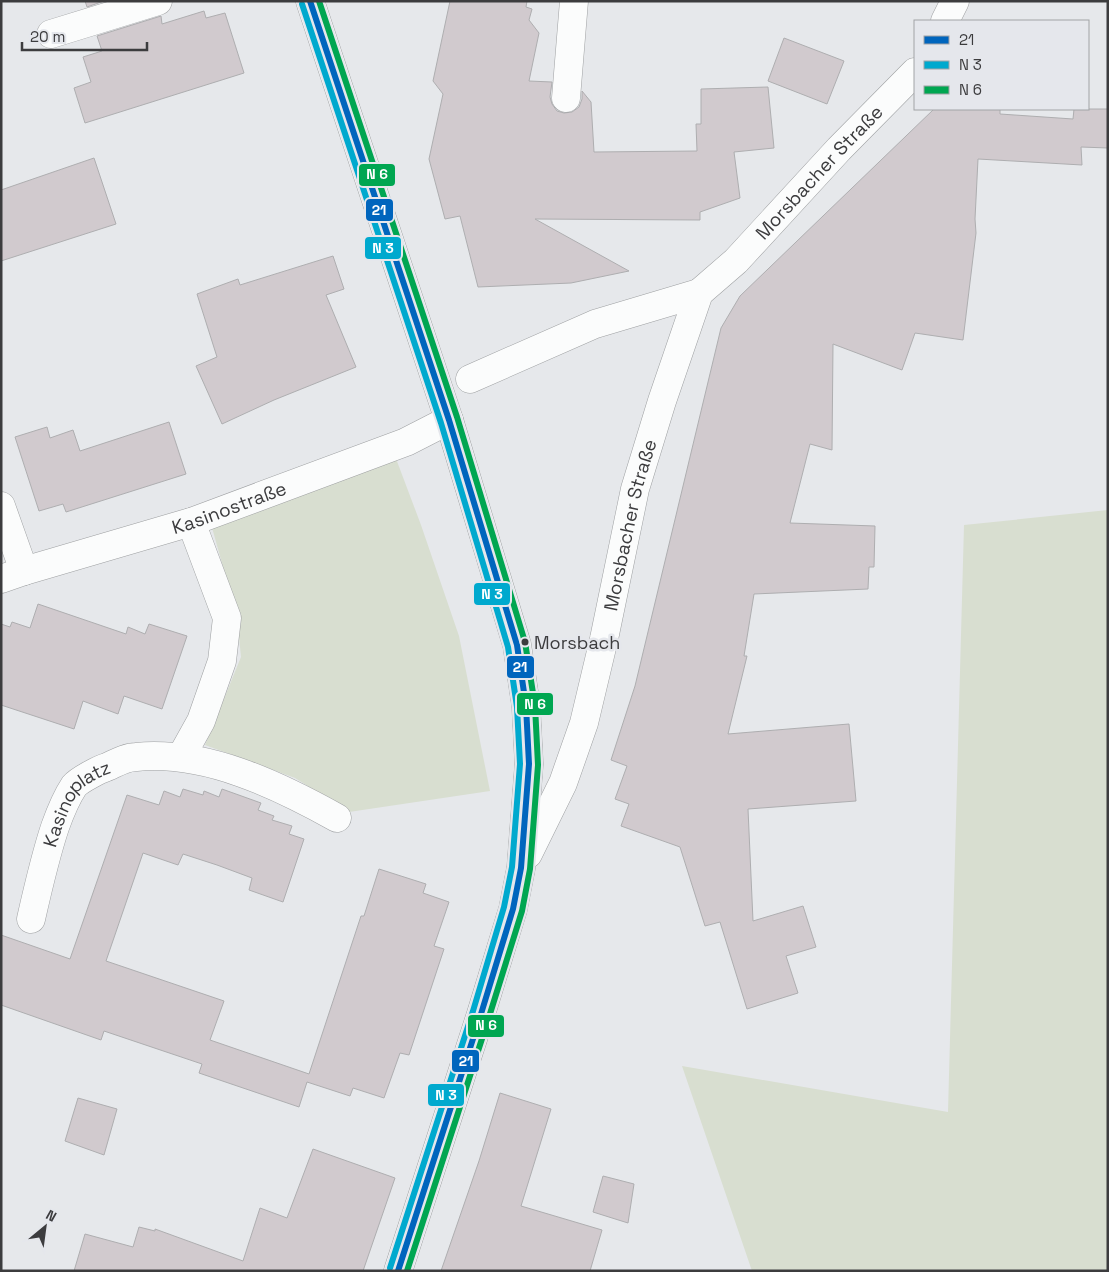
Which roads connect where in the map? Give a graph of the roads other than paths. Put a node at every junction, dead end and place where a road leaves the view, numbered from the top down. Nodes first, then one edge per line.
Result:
1 (158, 1) edge
2 (310, 1) edge
3 (574, 1) edge
4 (955, 1) edge
5 (946, 20) edge
6 (51, 34) dead end
7 (914, 73) edge
8 (566, 98) dead end
9 (699, 293) junction
10 (470, 379) dead end
11 (449, 420) junction
12 (1, 506) edge
13 (191, 522) junction
14 (13, 575) edge
15 (181, 757) junction
16 (337, 818) dead end
17 (521, 868) junction
18 (31, 919) dead end
19 (398, 1271) edge

1 - 6 street
2 - 11 street, Morsbacher Straße
3 - 8 street
4 - 5 street
7 - 9 street, Morsbacher Straße
9 - 10 street, Morsbacher Straße
9 - 17 street, Morsbacher Straße
11 - 13 street, Kasinostraße
11 - 17 street, Morsbacher Straße
12 - 14 street
13 - 14 street, Kasinostraße
13 - 15 street
15 - 16 street, Kasinoplatz
15 - 18 street, Kasinoplatz
17 - 19 street, Morsbacher Straße

